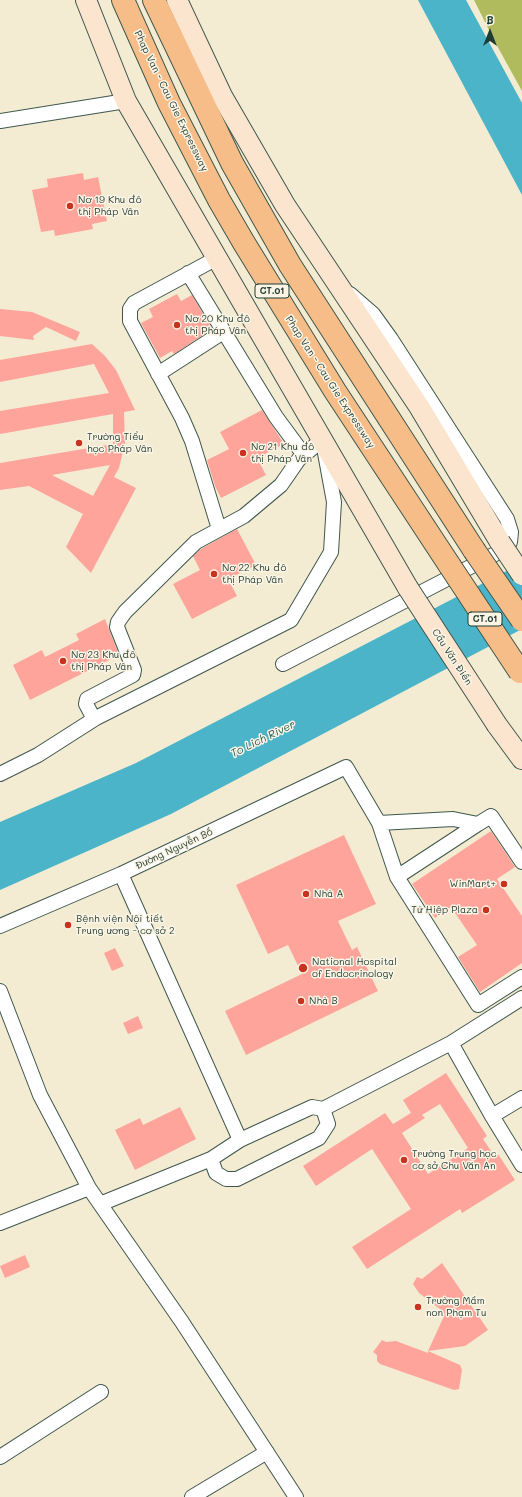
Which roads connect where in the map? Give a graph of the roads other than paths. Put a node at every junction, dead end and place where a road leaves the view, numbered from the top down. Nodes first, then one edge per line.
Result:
1 (86, 0) edge
2 (123, 0) edge
3 (154, 0) edge
4 (177, 0) edge
5 (126, 101) junction
6 (0, 121) edge
7 (217, 258) junction
8 (188, 273) junction
9 (342, 288) junction
10 (223, 332) junction
11 (158, 374) junction
12 (322, 439) junction
13 (304, 455) junction
14 (219, 529) junction
15 (522, 575) edge
16 (522, 620) edge
17 (283, 664) dead end
18 (521, 673) edge
19 (94, 719) junction
20 (522, 759) edge
21 (0, 774) edge
22 (379, 823) junction
23 (478, 824) junction
24 (522, 862) edge
25 (121, 874) junction
26 (396, 876) junction
27 (0, 926) edge
28 (522, 977) edge
29 (0, 991) edge
30 (522, 998) edge
31 (451, 1043) junction
32 (522, 1098) edge
33 (324, 1109) junction
34 (492, 1116) junction
35 (240, 1140) junction
36 (211, 1159) junction
37 (522, 1165) edge
38 (89, 1188) junction
39 (100, 1204) junction
40 (0, 1223) edge
41 (101, 1392) dead end
42 (267, 1452) junction
43 (0, 1457) edge
44 (192, 1497) edge
45 (296, 1497) edge

1 - 5 street, Cầu Văn Điển
2 - 18 highway, Phap Van - Cau Gie Expressway / CT.01, bridge
3 - 16 highway, CT.01, bridge
4 - 9 street
5 - 6 street
5 - 7 street, Cầu Văn Điển
7 - 8 street
7 - 12 street, Cầu Văn Điển
8 - 10 street
8 - 11 street
9 - 15 street, bridge
9 - 17 street
10 - 11 street
10 - 13 street
11 - 14 street
12 - 13 street
12 - 19 street
12 - 20 street, Cầu Văn Điển, bridge
13 - 14 street
14 - 19 street
19 - 21 street
22 - 23 street
22 - 25 street, Đường Nguyễn Bồ
22 - 26 street
23 - 24 street
23 - 26 street
25 - 27 street, Đường Nguyễn Bồ
25 - 35 street
26 - 28 street
29 - 38 street
30 - 31 street
31 - 33 street
31 - 34 street
32 - 34 street
33 - 35 street
33 - 36 street
34 - 37 street
35 - 36 street
36 - 39 street
38 - 39 street
38 - 40 street
39 - 42 street
41 - 43 street
42 - 44 street
42 - 45 street

